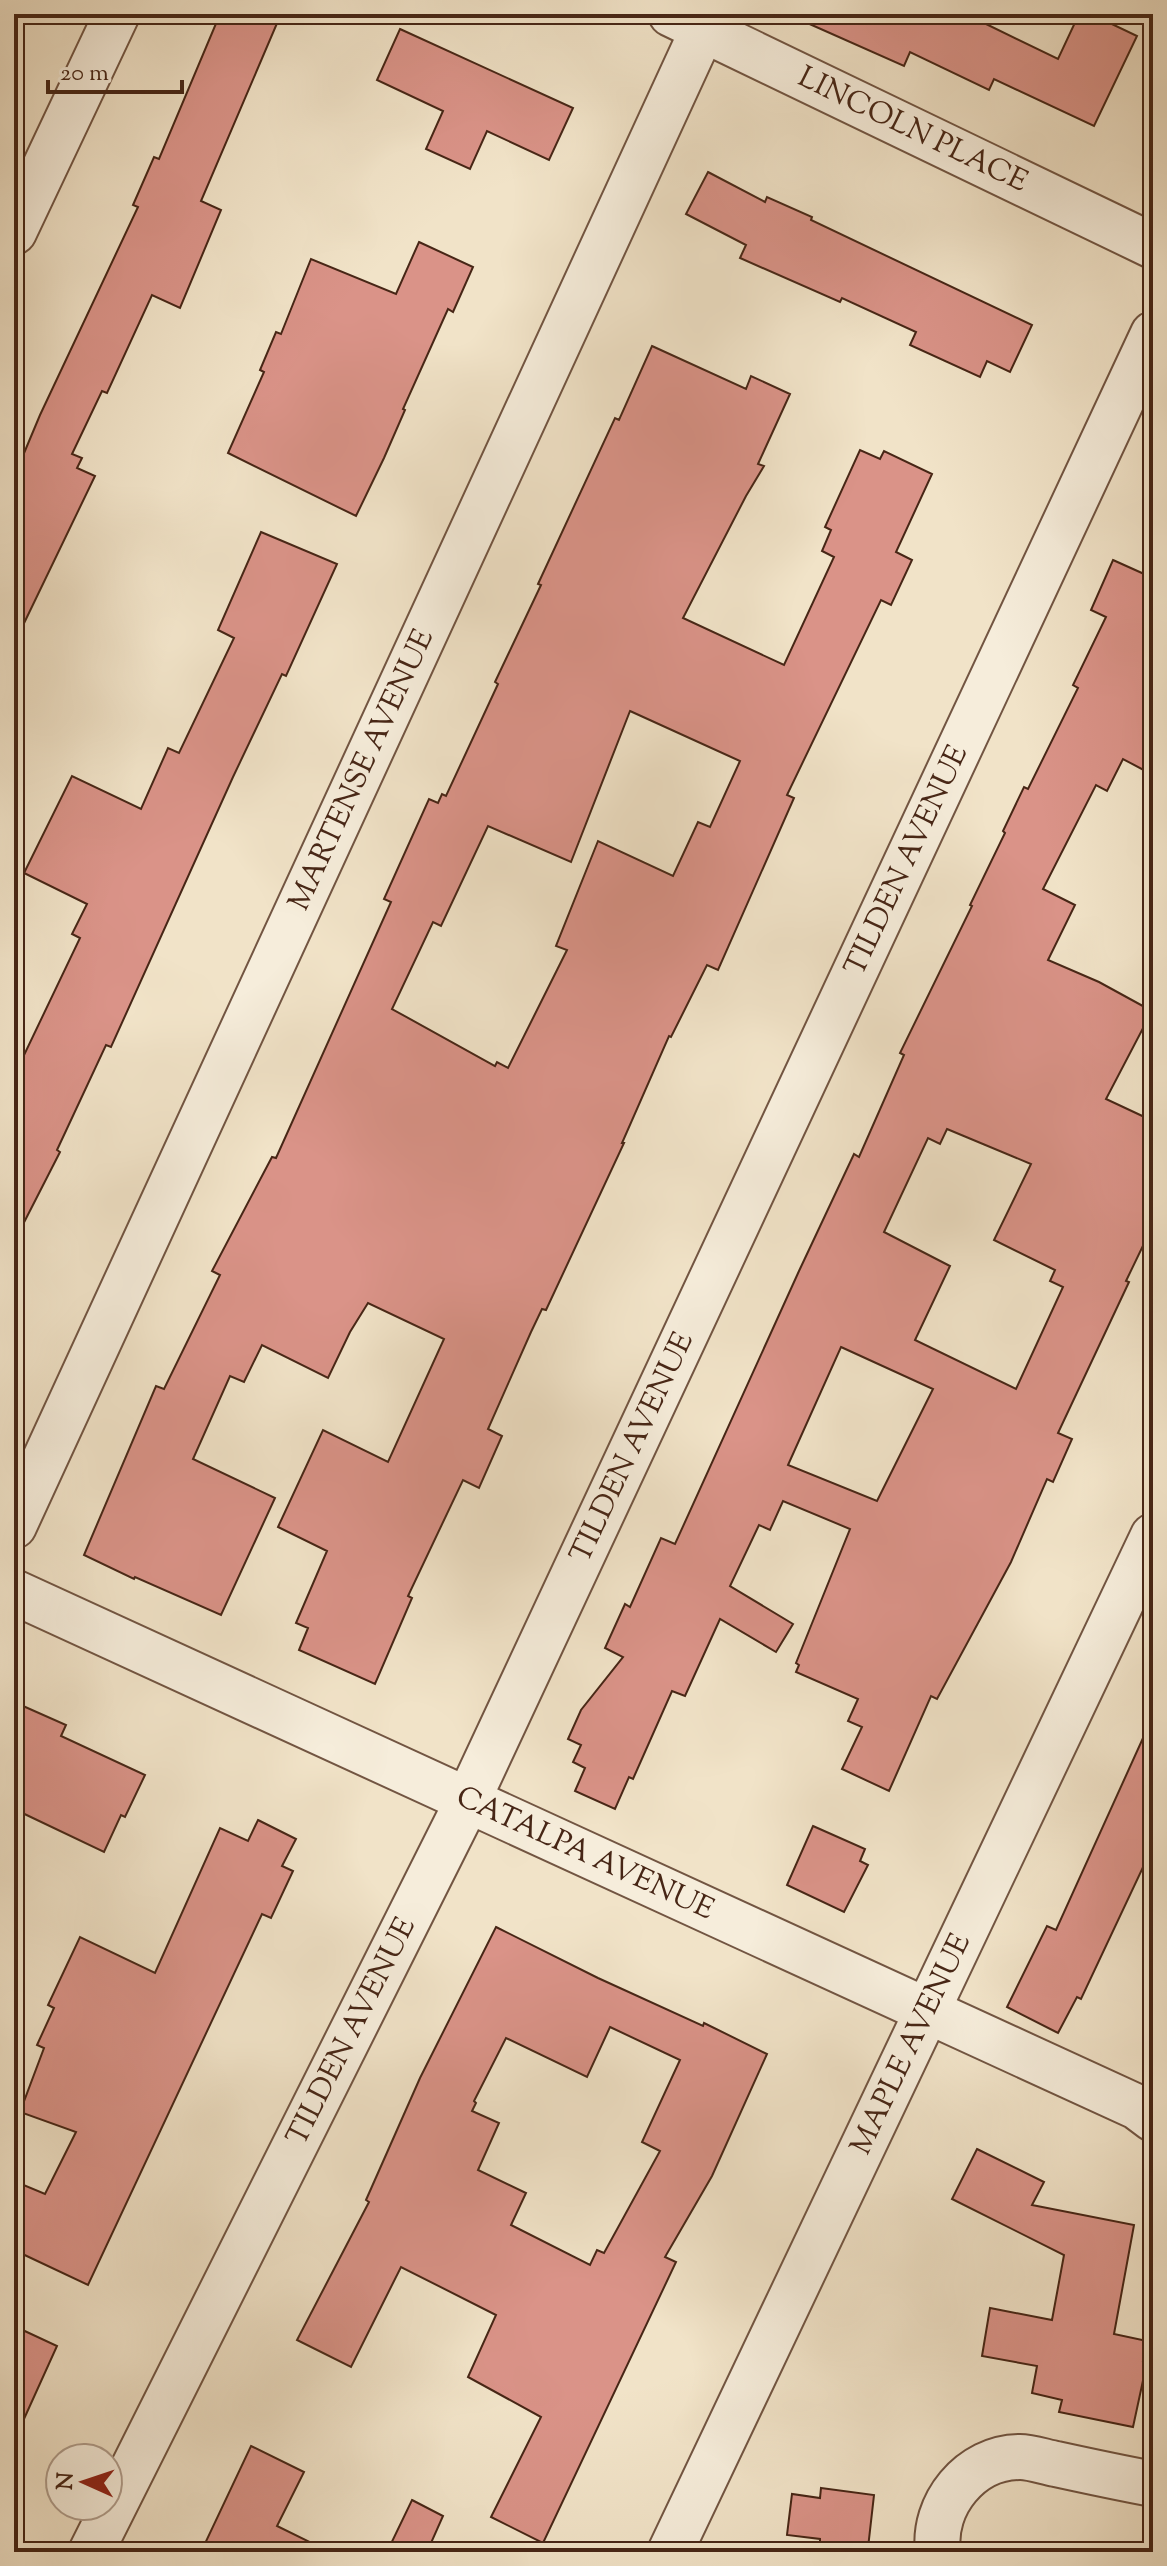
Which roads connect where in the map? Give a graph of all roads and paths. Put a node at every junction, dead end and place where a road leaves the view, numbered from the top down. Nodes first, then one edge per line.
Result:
1 (117, 14) edge
2 (695, 19) edge
3 (14, 232) edge
4 (1153, 246) edge
5 (1153, 334) edge
6 (14, 1526) edge
7 (1153, 1536) edge
8 (14, 1592) edge
9 (468, 1800) junction
10 (929, 2012) junction
11 (1153, 2119) edge
12 (1153, 2484) edge
13 (91, 2552) edge
14 (670, 2552) edge
15 (938, 2552) edge

1 - 3 street
2 - 4 street, LINCOLN PLACE
2 - 6 street, MARTENSE AVENUE
5 - 9 street, TILDEN AVENUE
7 - 10 street, MAPLE AVENUE
8 - 9 street, CATALPA AVENUE
9 - 10 street, CATALPA AVENUE
9 - 13 street, TILDEN AVENUE
10 - 11 street, CATALPA AVENUE
10 - 14 street, MAPLE AVENUE
12 - 15 street

